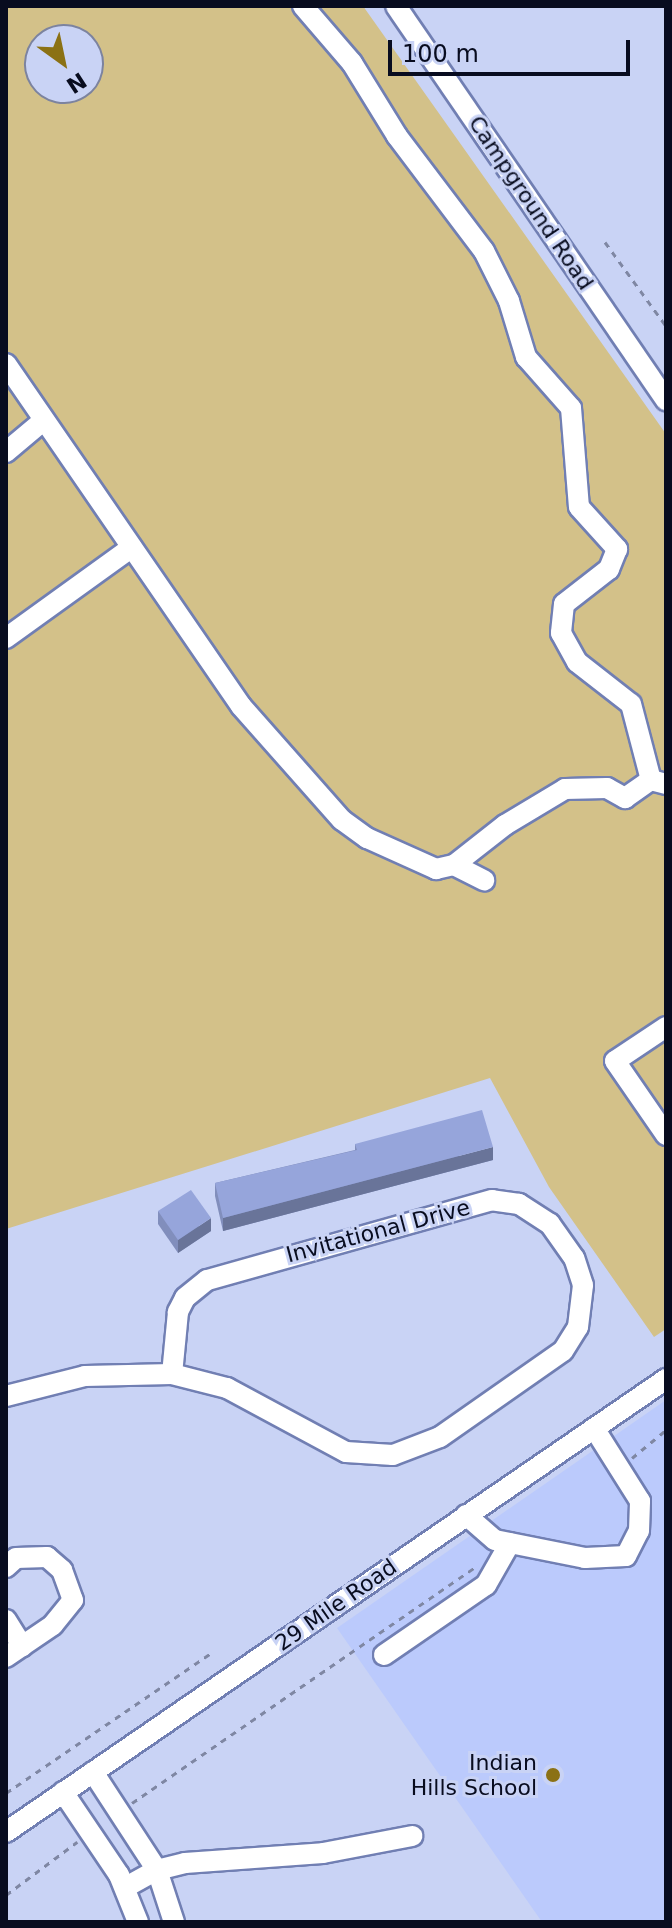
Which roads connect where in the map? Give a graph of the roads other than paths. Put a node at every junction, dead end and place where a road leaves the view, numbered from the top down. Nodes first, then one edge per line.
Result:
1 (303, 6) edge
2 (396, 6) edge
3 (6, 364) edge
4 (666, 401) edge
5 (43, 421) junction
6 (6, 452) edge
7 (132, 547) junction
8 (6, 638) edge
9 (658, 782) edge
10 (454, 865) junction
11 (484, 880) dead end
12 (662, 1037) edge
13 (666, 1135) edge
14 (172, 1374) junction
15 (666, 1379) edge
16 (6, 1396) edge
17 (594, 1428) junction
18 (466, 1515) junction
19 (505, 1551) junction
20 (6, 1567) edge
21 (6, 1620) edge
22 (14, 1652) edge
23 (384, 1655) dead end
24 (93, 1772) junction
25 (63, 1792) junction
26 (8, 1826) edge
27 (412, 1836) dead end
28 (157, 1870) junction
29 (126, 1887) junction
30 (138, 1922) edge
31 (174, 1922) edge

1 - 9 street
2 - 4 street, Campground Road
3 - 5 street
5 - 6 street
5 - 7 street
7 - 8 street
7 - 10 street
9 - 10 street
10 - 11 street
12 - 13 street
14 - 14 street, Invitational Drive
14 - 16 street, Invitational Drive
15 - 17 street, 29 Mile Road
17 - 18 street, 29 Mile Road
17 - 19 street
18 - 19 street
18 - 24 street, 29 Mile Road
19 - 23 street
20 - 22 street
21 - 22 street
24 - 25 street, 29 Mile Road
24 - 28 street
25 - 26 street, 29 Mile Road
25 - 29 street
27 - 28 street
28 - 29 street
28 - 31 street
29 - 30 street

